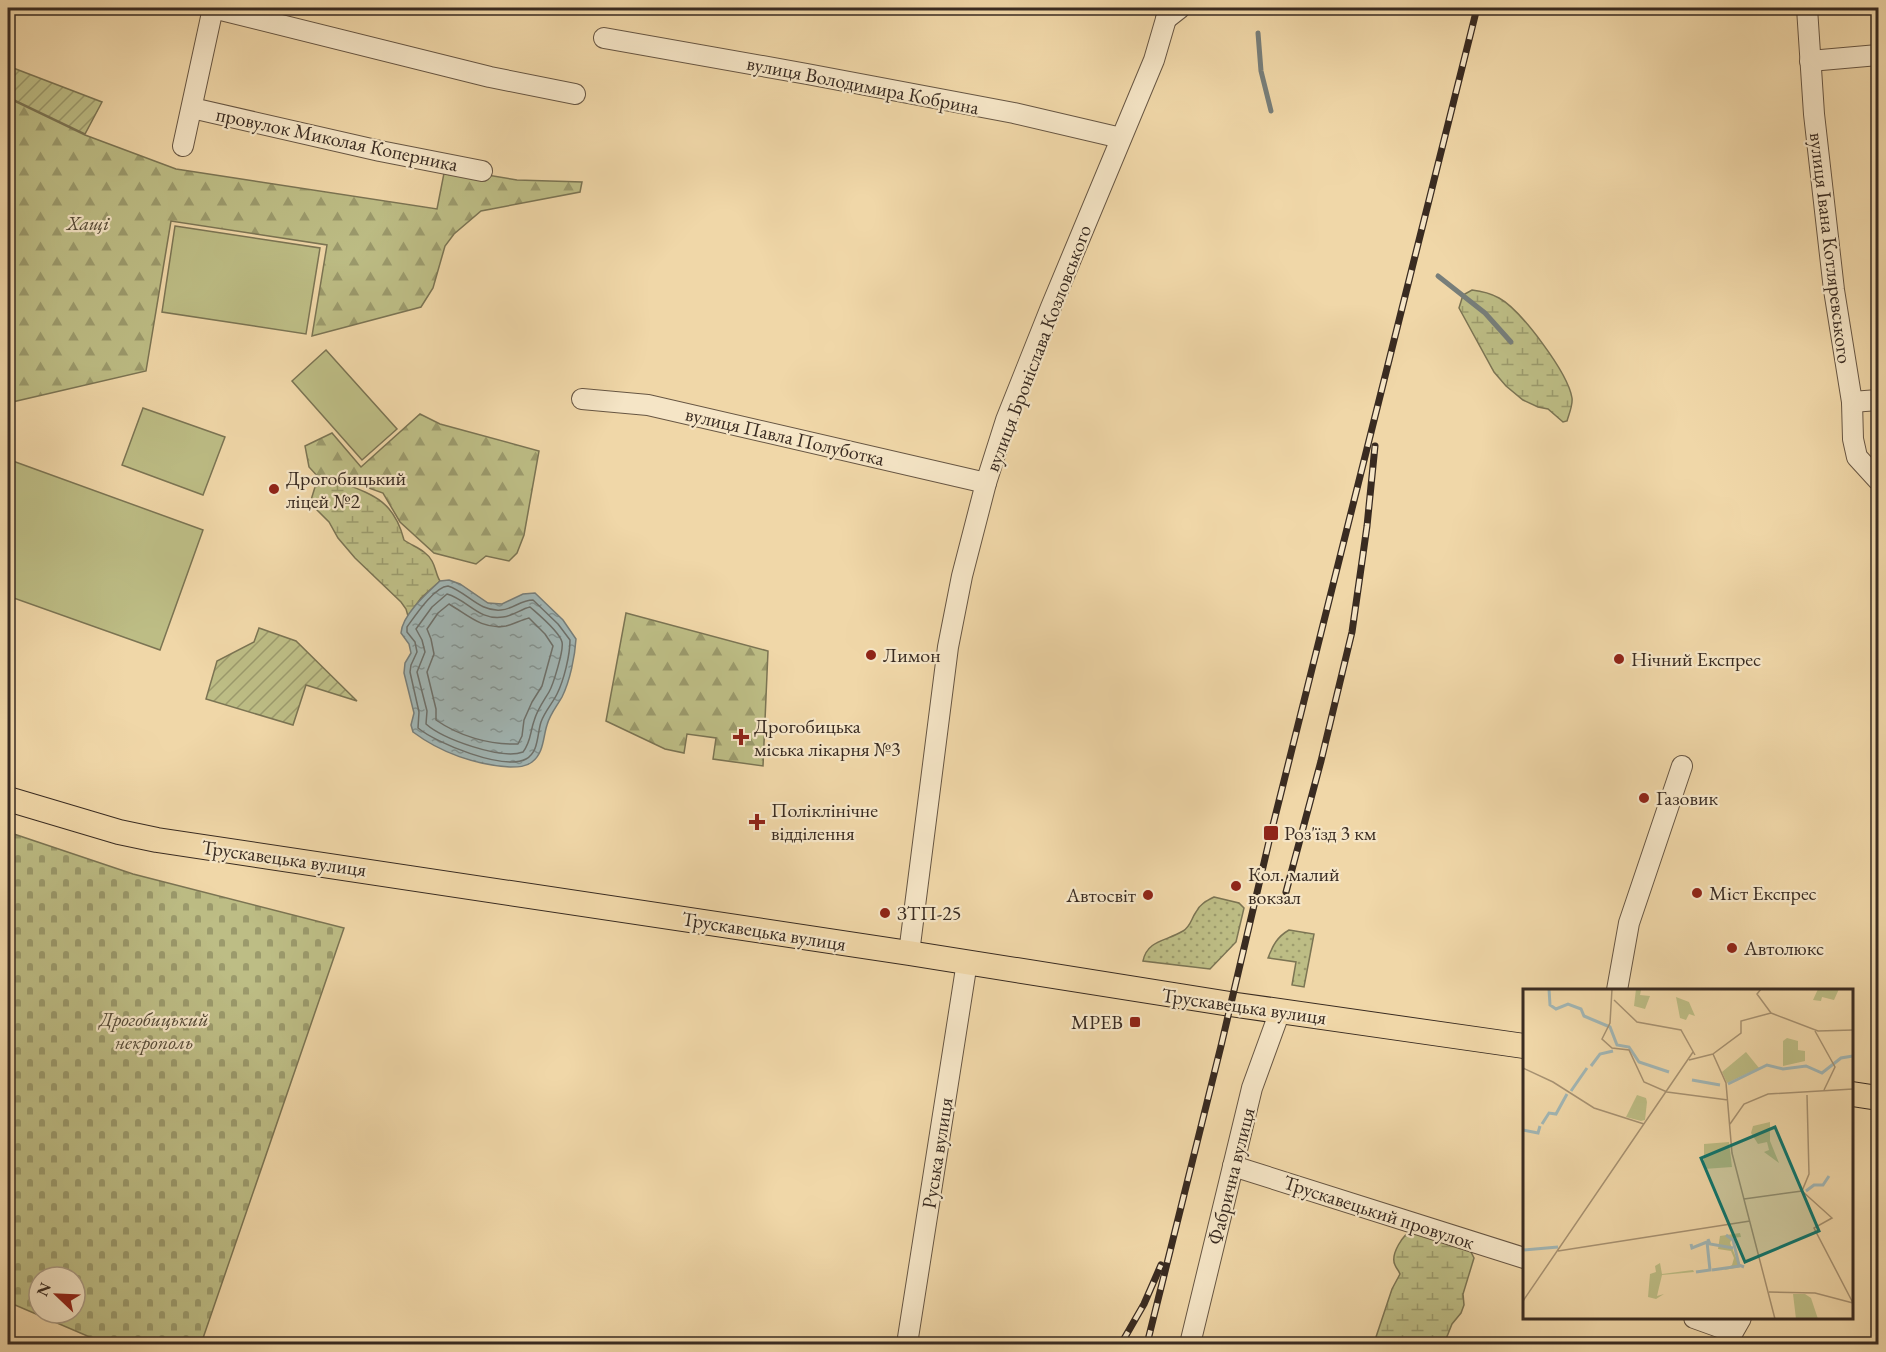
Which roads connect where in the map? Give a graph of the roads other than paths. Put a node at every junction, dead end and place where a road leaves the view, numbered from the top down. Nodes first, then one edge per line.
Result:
1 (213, 8) edge
2 (1807, 8) edge
3 (1167, 11) edge
4 (604, 38) dead end
5 (1878, 55) edge
6 (1810, 61) junction
7 (575, 94) dead end
8 (192, 108) junction
9 (1121, 138) junction
10 (183, 146) dead end
11 (482, 171) dead end
12 (582, 399) dead end
13 (1878, 400) edge
14 (1852, 402) junction
15 (1878, 480) edge
16 (986, 483) junction
17 (1682, 766) dead end
18 (8, 800) edge
19 (909, 953) junction
20 (967, 962) junction
21 (1617, 989) edge
22 (1280, 1011) junction
23 (1523, 1046) edge
24 (1853, 1094) edge
25 (1878, 1098) edge
26 (1233, 1166) junction
27 (1523, 1258) edge
28 (1699, 1319) edge
29 (1740, 1319) edge
30 (907, 1344) edge
31 (1190, 1344) edge

1 - 7 street
1 - 8 street
2 - 6 street, вулиця Івана Котляревського
3 - 9 street, вулиця Броніслава Козловського
4 - 9 street, вулиця Володимира Кобрина
5 - 6 street
6 - 14 street, вулиця Івана Котляревського
8 - 10 street
8 - 11 street, провулок Миколая Коперника
9 - 16 street, вулиця Броніслава Козловського
12 - 16 street, вулиця Павла Полуботка
13 - 14 street
14 - 15 street, вулиця Івана Котляревського
16 - 19 street, вулиця Броніслава Козловського
17 - 21 street
18 - 19 main road, Трускавецька вулиця
19 - 20 main road, Трускавецька вулиця
20 - 22 main road, Трускавецька вулиця
20 - 30 street, Руська вулиця
22 - 23 main road, Трускавецька вулиця
22 - 26 street, Фабрична вулиця
24 - 25 main road
26 - 27 street, Трускавецький провулок
26 - 31 street, Фабрична вулиця
28 - 29 street

